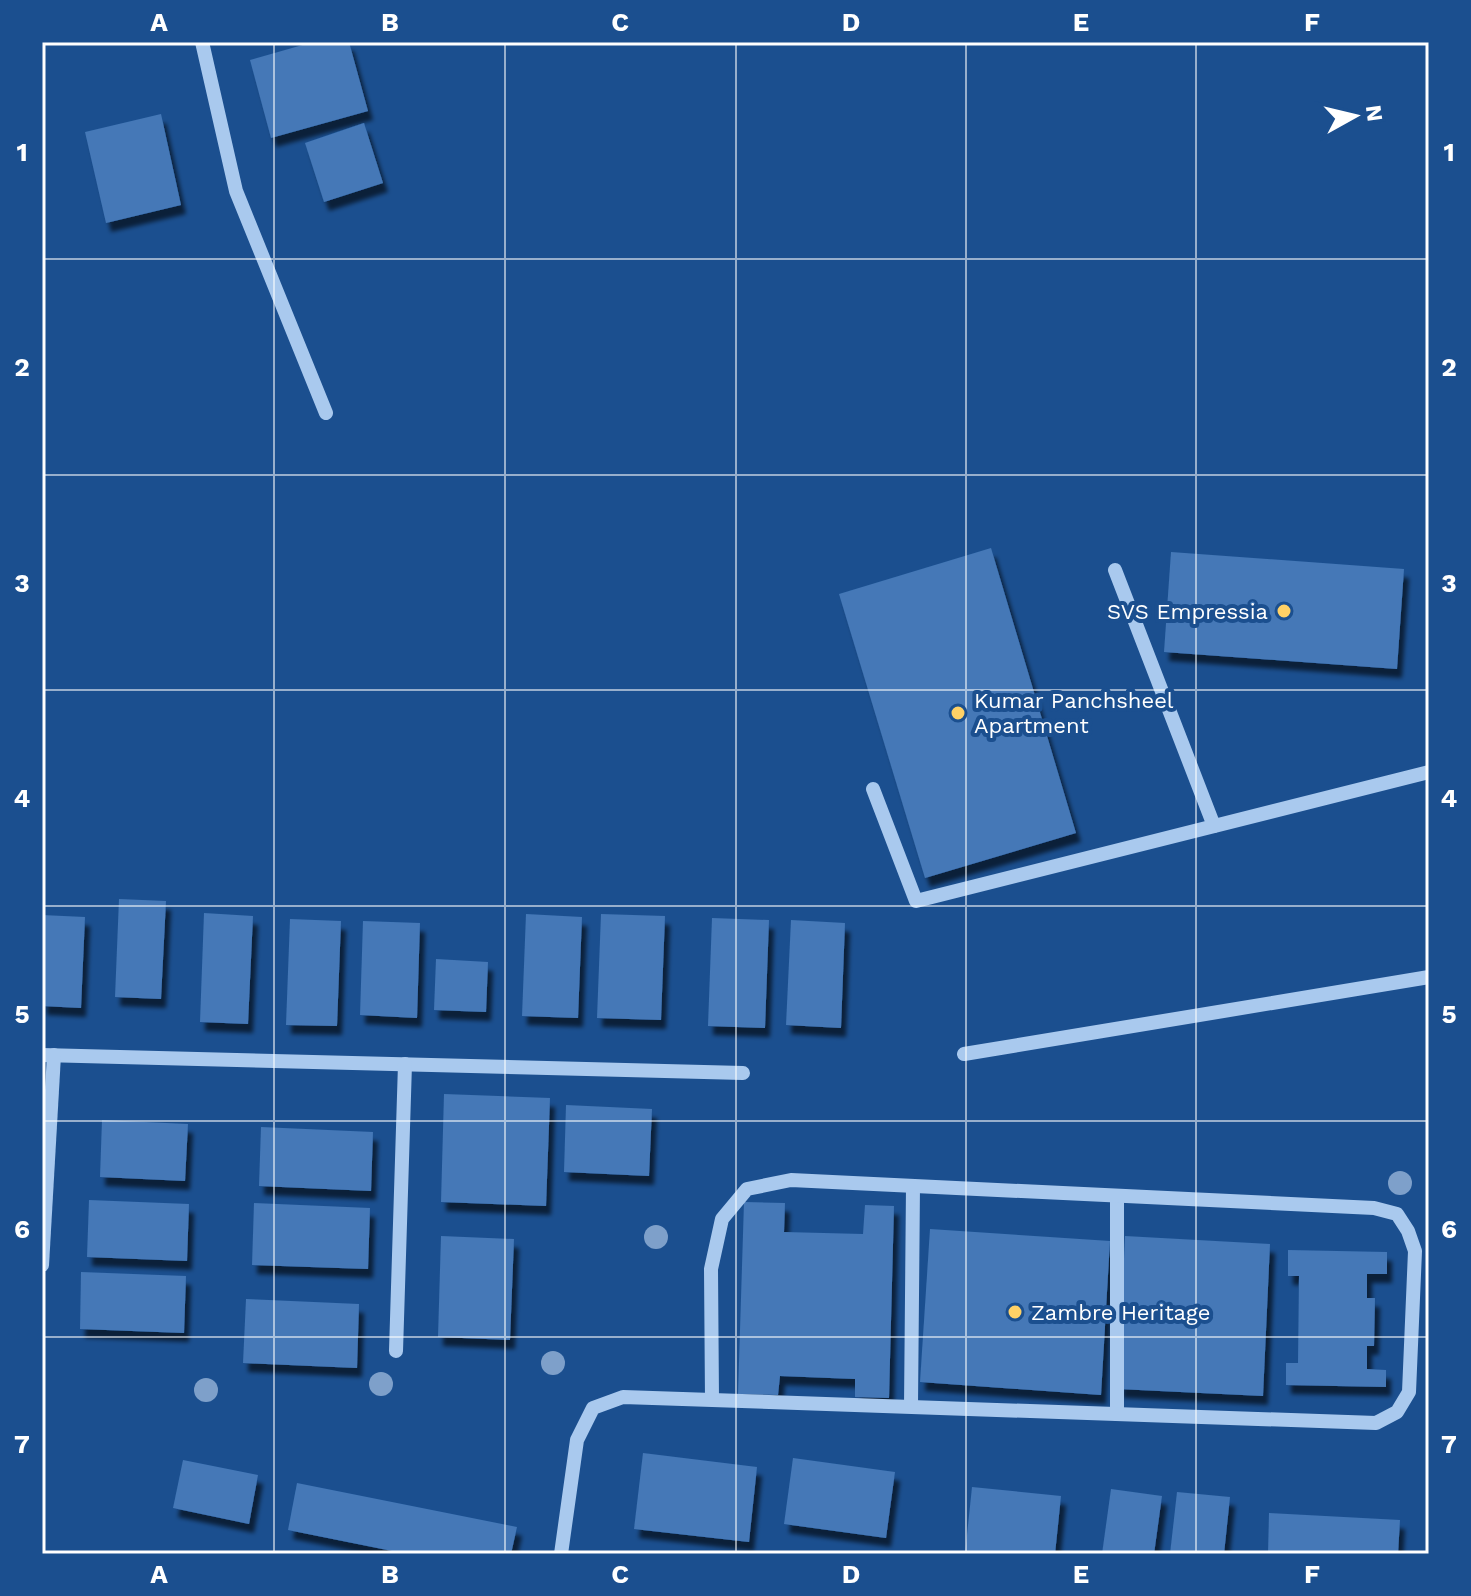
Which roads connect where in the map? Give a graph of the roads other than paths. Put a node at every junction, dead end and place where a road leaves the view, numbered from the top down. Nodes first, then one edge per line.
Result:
1 (202, 42) edge
2 (326, 413) dead end
3 (1115, 570) dead end
4 (1429, 772) edge
5 (873, 789) dead end
6 (1214, 826) junction
7 (1429, 977) edge
8 (964, 1054) dead end
9 (48, 1055) edge
10 (405, 1064) junction
11 (743, 1073) dead end
12 (913, 1186) junction
13 (1117, 1196) junction
14 (42, 1265) edge
15 (396, 1351) dead end
16 (712, 1399) junction
17 (911, 1406) junction
18 (1117, 1414) junction
19 (561, 1554) edge

1 - 2 street
3 - 6 street
4 - 6 street
5 - 6 street
7 - 8 street
9 - 10 street
9 - 14 street
10 - 11 street
10 - 15 street
12 - 13 street
12 - 16 street
12 - 17 street
13 - 18 street
13 - 18 street
16 - 17 street
16 - 19 street
17 - 18 street

